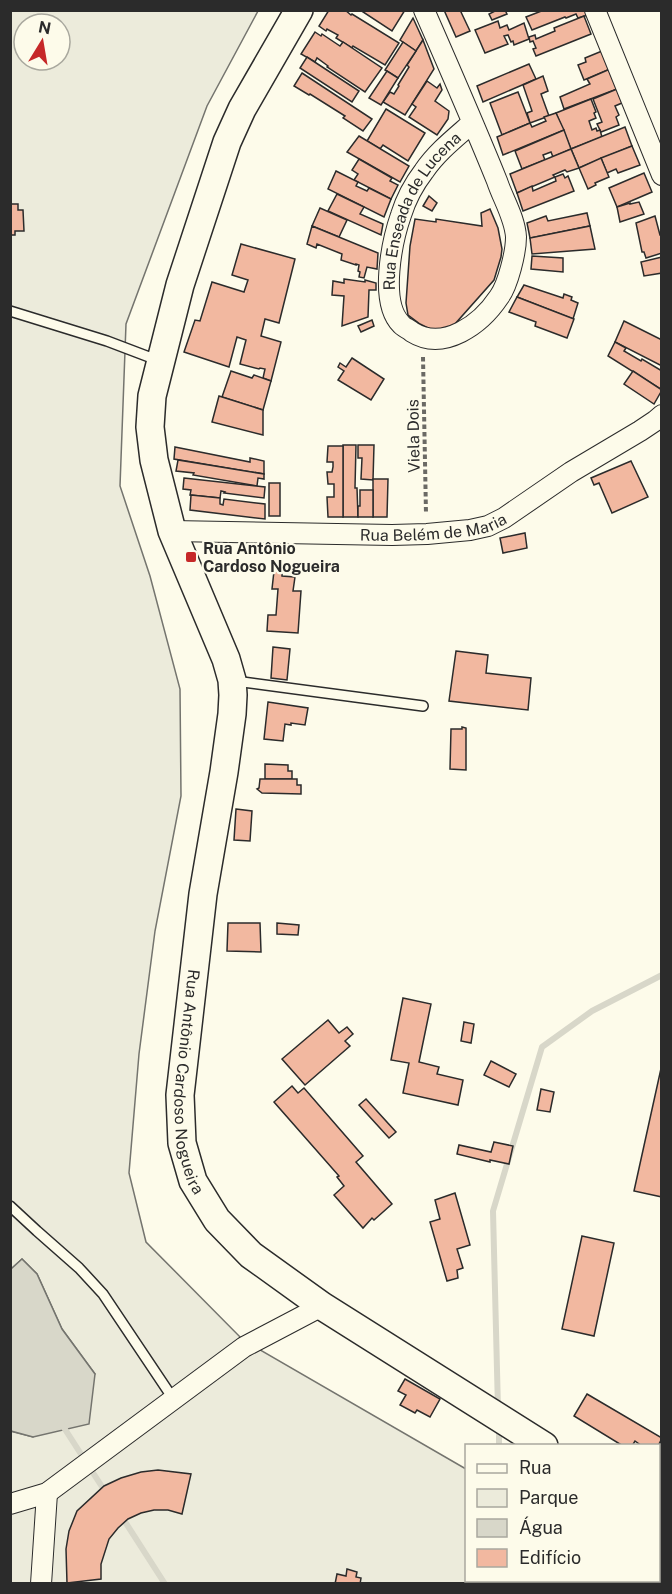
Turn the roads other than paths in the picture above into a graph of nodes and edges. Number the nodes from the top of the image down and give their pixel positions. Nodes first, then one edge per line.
1 (299, 10) edge
2 (424, 10) edge
3 (595, 10) edge
4 (472, 123) junction
5 (662, 175) edge
6 (10, 311) edge
7 (160, 361) junction
8 (662, 415) edge
9 (172, 531) junction
10 (232, 680) junction
11 (423, 706) dead end
12 (10, 1206) edge
13 (322, 1306) junction
14 (174, 1400) junction
15 (541, 1444) edge
16 (47, 1493) junction
17 (10, 1504) edge
18 (42, 1584) edge

1 - 7 main road, Rua Antônio Cardoso Nogueira
2 - 4 street, Rua Enseada de Lucena
3 - 5 street
4 - 4 street, Rua Enseada de Lucena
6 - 7 lane
7 - 9 main road, Rua Antônio Cardoso Nogueira
8 - 9 street, Rua Belém de Maria
9 - 10 main road, Rua Antônio Cardoso Nogueira
10 - 11 lane
10 - 13 main road, Rua Antônio Cardoso Nogueira
12 - 14 lane
13 - 14 street
13 - 15 main road, Rua Antônio Cardoso Nogueira
14 - 16 street
16 - 17 street
16 - 18 street

